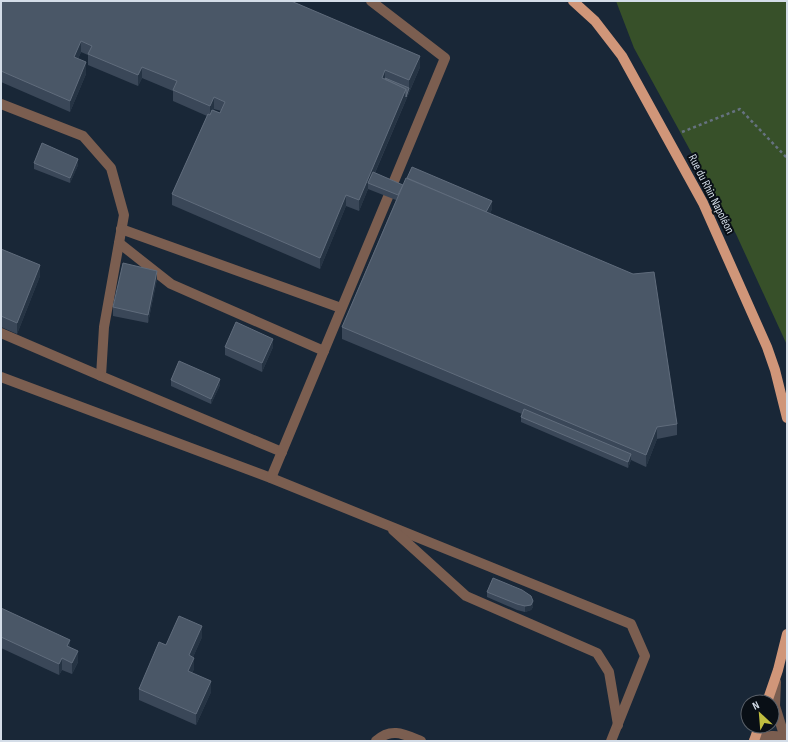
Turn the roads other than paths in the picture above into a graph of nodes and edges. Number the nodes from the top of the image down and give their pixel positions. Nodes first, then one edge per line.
1 (371, 1) edge
2 (573, 1) edge
3 (1, 104) edge
4 (392, 186) edge
5 (388, 197) edge
6 (121, 229) junction
7 (119, 244) junction
8 (341, 308) junction
9 (1, 333) edge
10 (324, 351) junction
11 (101, 376) junction
12 (1, 377) edge
13 (787, 418) edge
14 (282, 452) junction
15 (271, 478) junction
16 (387, 525) junction
17 (787, 634) edge
18 (778, 670) junction
19 (770, 694) edge
20 (618, 725) junction
21 (786, 740) edge
22 (376, 741) edge
23 (421, 741) edge
24 (611, 741) edge
25 (754, 741) edge

1 - 4 street
2 - 13 main road, Rue du Rhin Napoléon
3 - 6 street
5 - 8 street
6 - 7 street
6 - 8 street
7 - 10 street
7 - 11 street
8 - 10 street
9 - 11 street
10 - 14 street
11 - 14 street
12 - 15 street
14 - 15 street
15 - 16 street
16 - 20 street
16 - 20 street
17 - 18 main road
18 - 19 main road
18 - 21 street
20 - 24 street
21 - 25 street
22 - 23 street

